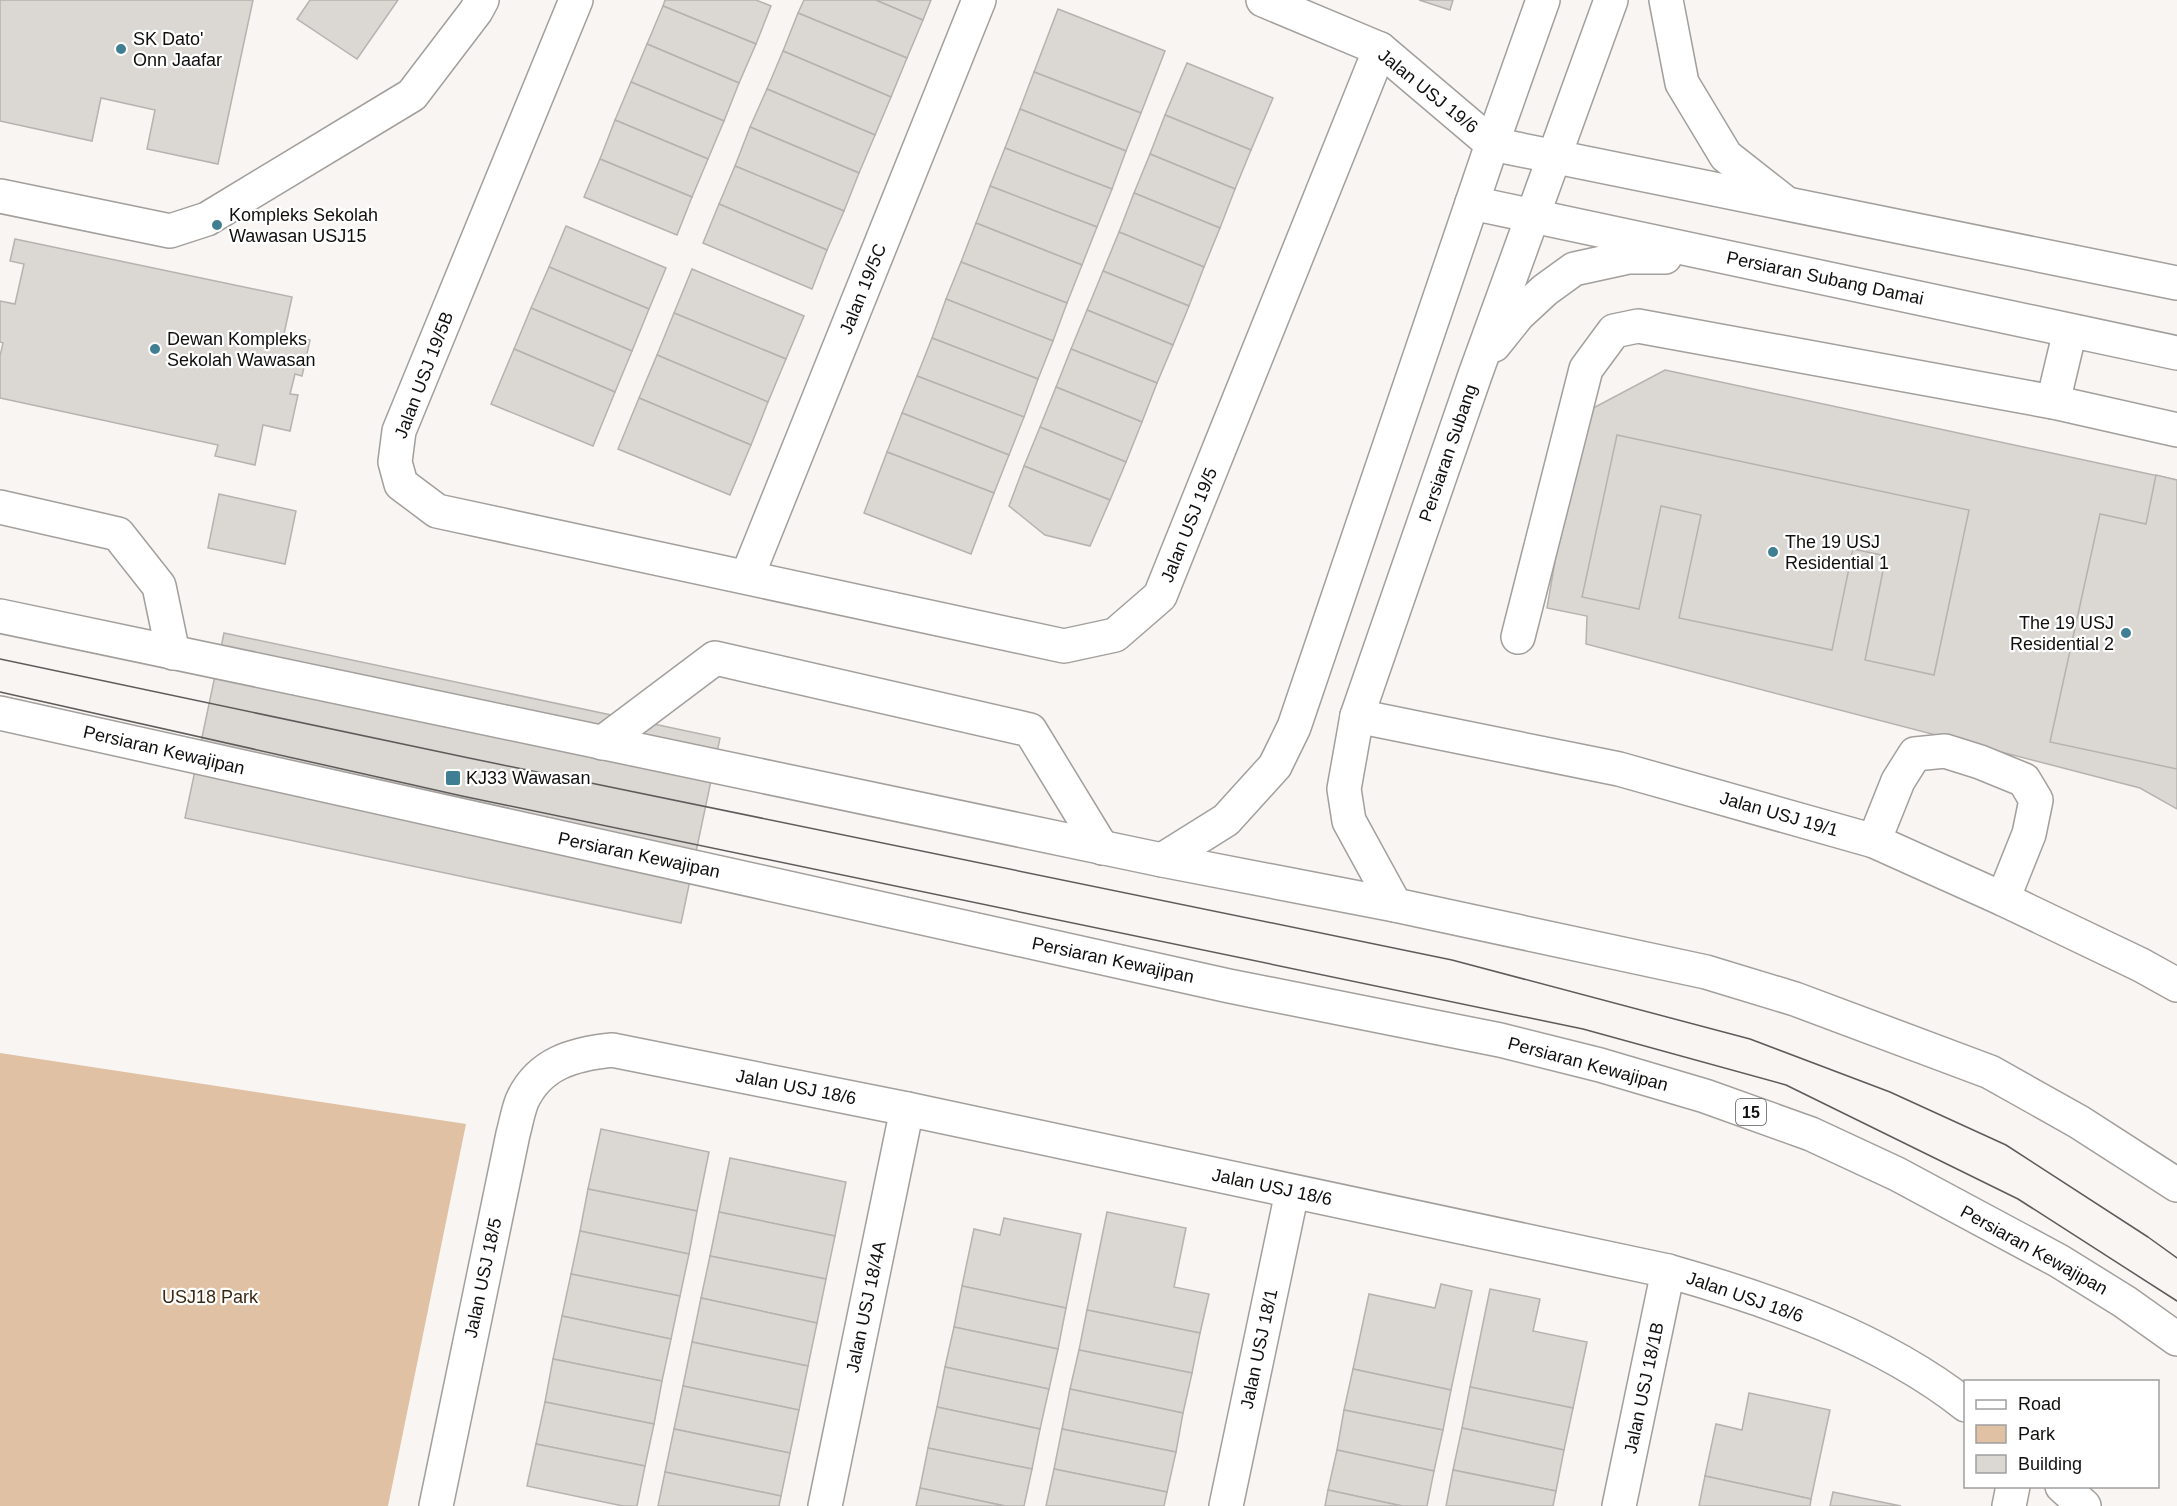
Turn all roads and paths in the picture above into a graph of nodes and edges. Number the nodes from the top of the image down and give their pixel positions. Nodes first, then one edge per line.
1 (482, 0) edge
2 (576, 0) edge
3 (979, 0) edge
4 (1263, 0) edge
5 (1543, 0) edge
6 (1611, 0) edge
7 (1666, 0) edge
8 (1380, 49) junction
9 (1492, 144) junction
10 (1554, 156) junction
11 (0, 196) edge
12 (1472, 203) junction
13 (1787, 204) junction
14 (1532, 216) junction
15 (1724, 256) junction
16 (2177, 283) edge
17 (2070, 331) junction
18 (2177, 353) edge
19 (1475, 375) junction
20 (2053, 402) junction
21 (2177, 430) edge
22 (0, 507) edge
23 (747, 577) junction
24 (0, 616) edge
25 (1518, 637) dead end
26 (173, 653) junction
27 (0, 713) edge
28 (1357, 716) junction
29 (602, 743) junction
30 (1874, 842) junction
31 (1102, 848) junction
32 (1162, 860) junction
33 (2003, 899) junction
34 (1395, 905) junction
35 (2177, 985) edge
36 (555, 1064) joint
37 (907, 1109) junction
38 (2177, 1185) edge
39 (1292, 1192) junction
40 (1668, 1271) junction
41 (2177, 1339) edge
42 (1964, 1404) edge
43 (2013, 1488) edge
44 (2064, 1488) edge
45 (436, 1506) edge
46 (825, 1506) edge
47 (1226, 1506) edge
48 (1619, 1506) edge
49 (2009, 1506) edge
50 (2084, 1506) edge

1 - 11 street
2 - 23 street, Jalan USJ 19/5B
3 - 23 street, Jalan 19/5C
4 - 8 street, Jalan USJ 19/6
5 - 9 street
6 - 10 street, Persiaran Subang
7 - 13 street
8 - 9 street, Jalan USJ 19/6
8 - 23 street, Jalan USJ 19/5
9 - 10 street
9 - 12 street
10 - 13 street
10 - 14 street, Persiaran Subang
12 - 14 street, Persiaran Subang Damai
12 - 32 street
13 - 16 street
14 - 15 street, Persiaran Subang Damai
14 - 19 street, Persiaran Subang
15 - 17 street, Persiaran Subang Damai
15 - 19 street
17 - 18 street, Persiaran Subang Damai
17 - 20 street
19 - 28 street, Persiaran Subang
20 - 21 street
20 - 25 street
22 - 26 street
24 - 26 street
26 - 29 street
27 - 41 street, Persiaran Kewajipan / 15
28 - 30 street, Jalan USJ 19/1
28 - 34 street, Persiaran Subang
29 - 31 street
29 - 31 street
30 - 33 street, Jalan USJ 19/1
30 - 33 street
31 - 32 street
32 - 34 street
33 - 35 street, Jalan USJ 19/1
34 - 38 street
36 - 37 street, Jalan USJ 18/6
36 - 45 street, Jalan USJ 18/5
37 - 39 street, Jalan USJ 18/6
37 - 46 street, Jalan USJ 18/4A
39 - 40 street, Jalan USJ 18/6
39 - 47 street, Jalan USJ 18/1
40 - 42 street, Jalan USJ 18/6
40 - 48 street, Jalan USJ 18/1B
43 - 49 street
44 - 50 street

